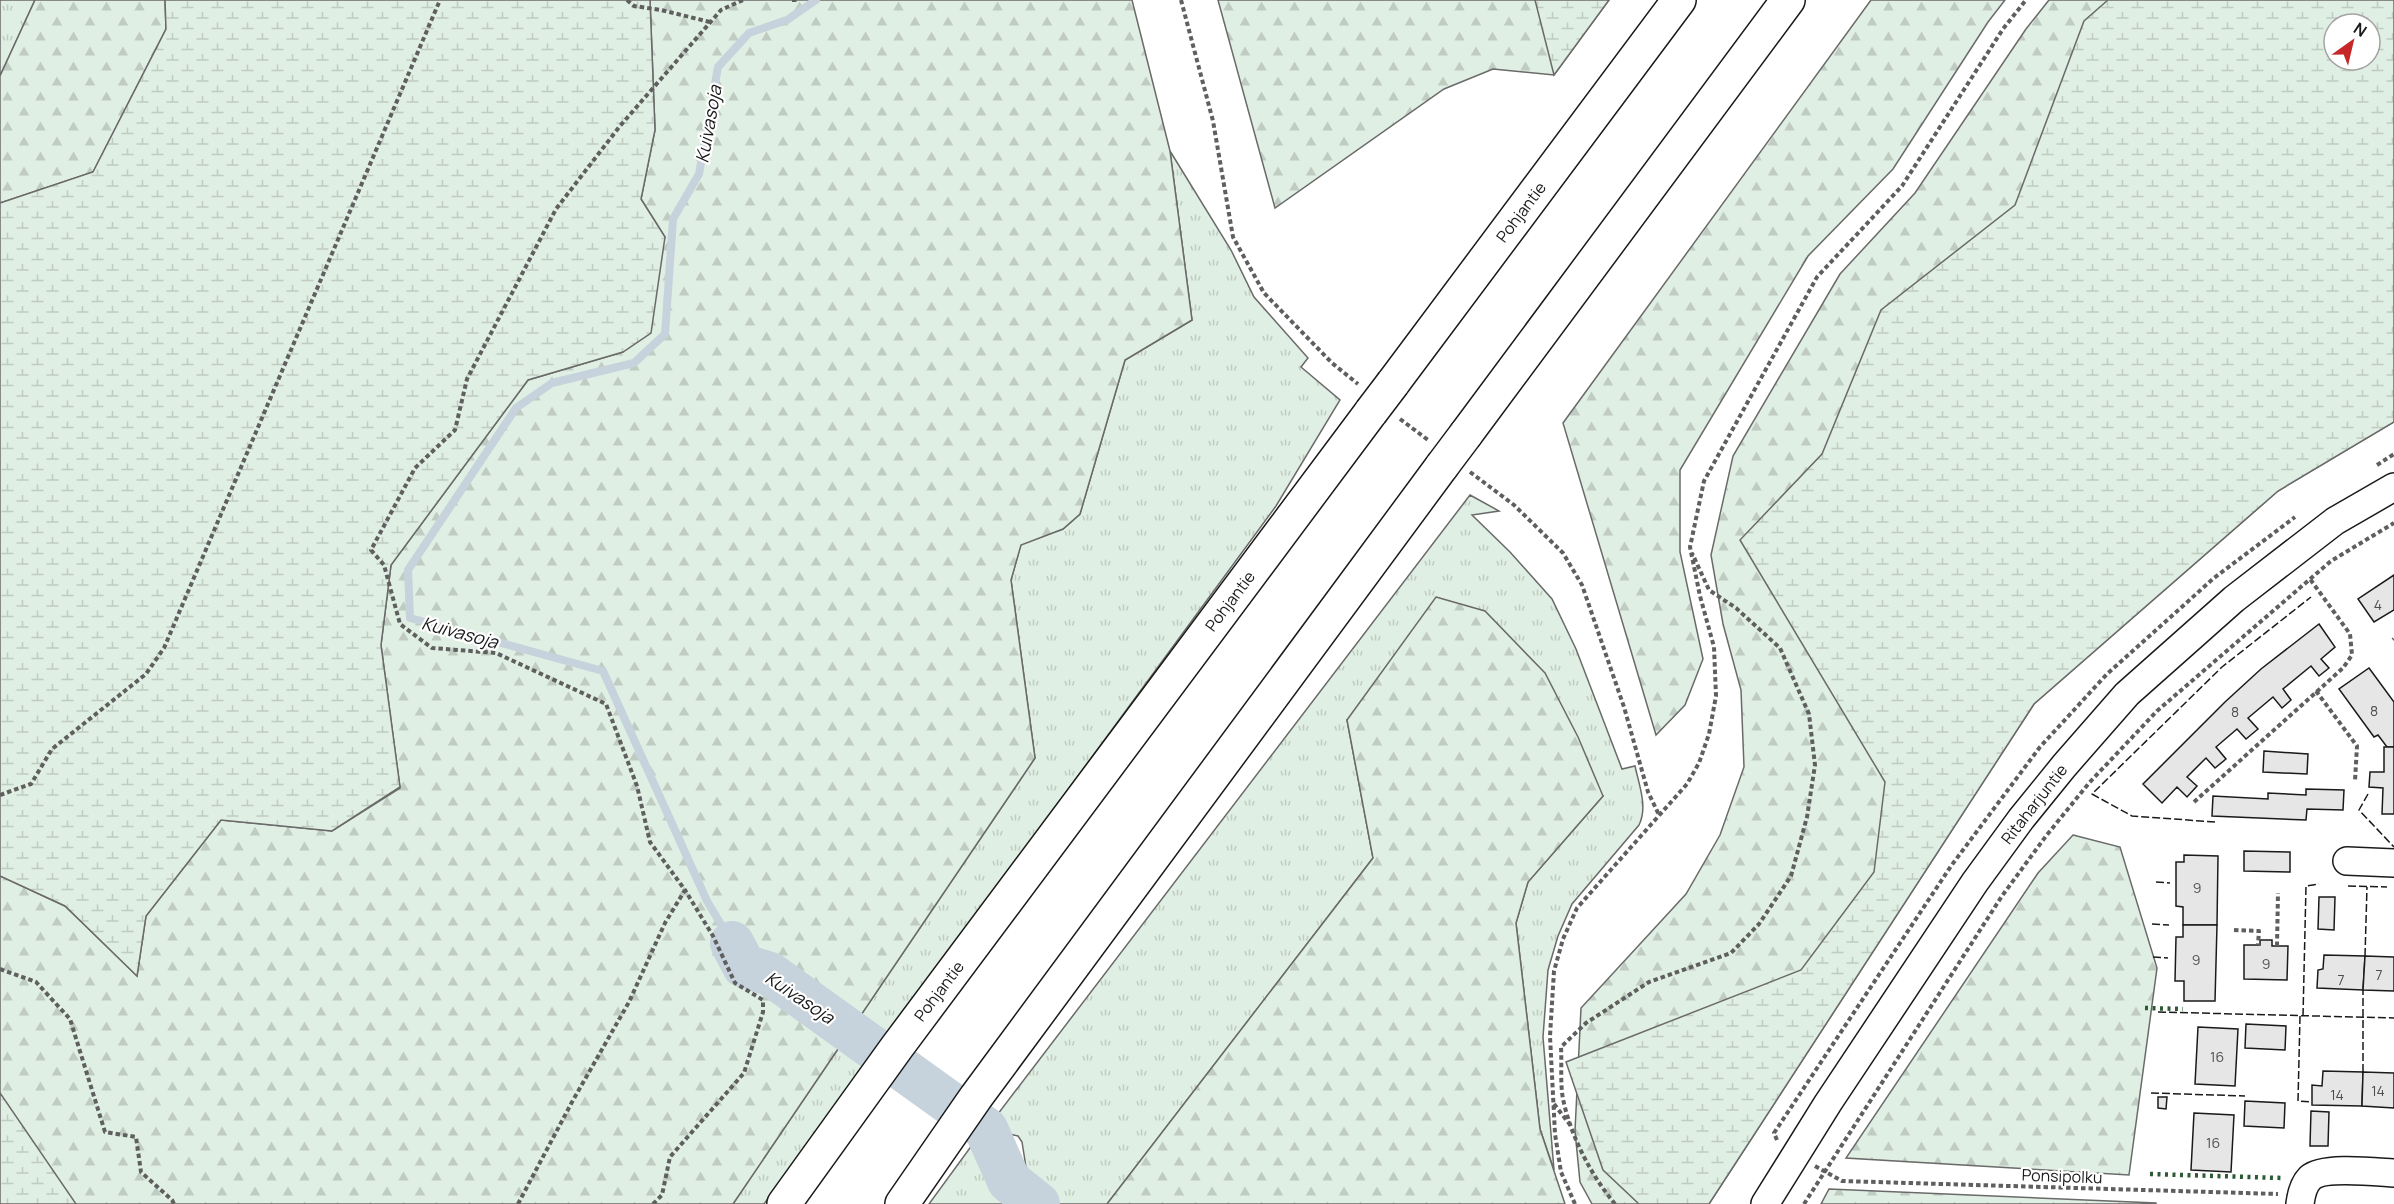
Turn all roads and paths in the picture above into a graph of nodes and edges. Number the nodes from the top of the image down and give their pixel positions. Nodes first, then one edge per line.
1 (440, 0) edge
2 (627, 0) edge
3 (743, 0) edge
4 (792, 0) edge
5 (797, 0) edge
6 (1181, 0) edge
7 (1679, 0) edge
8 (1788, 0) edge
9 (2026, 0) edge
10 (710, 22) junction
11 (1380, 399) junction
12 (1453, 454) junction
13 (2394, 487) edge
14 (2394, 523) edge
15 (1690, 547) junction
16 (2310, 579) junction
17 (2316, 691) junction
18 (2355, 781) dead end
19 (0, 795) edge
20 (2194, 802) dead end
21 (1659, 815) junction
22 (2347, 861) dead end
23 (2394, 863) edge
24 (685, 890) junction
25 (2278, 893) dead end
26 (2234, 930) dead end
27 (2258, 945) dead end
28 (2277, 946) dead end
29 (0, 969) edge
30 (1554, 1104) junction
31 (1573, 1130) junction
32 (1824, 1172) junction
33 (2394, 1173) edge
34 (2301, 1199) edge
35 (174, 1204) edge
36 (518, 1204) edge
37 (653, 1204) edge
38 (783, 1204) edge
39 (902, 1204) edge
40 (1575, 1204) edge
41 (1615, 1204) edge
42 (1765, 1204) edge
43 (1804, 1204) edge

1 - 19 path
2 - 10 path
3 - 10 path
4 - 5 path
6 - 11 path
7 - 11 highway, Pohjantie
8 - 12 highway
9 - 15 path
10 - 24 path
11 - 12 path
11 - 38 highway, Pohjantie
12 - 21 path
12 - 39 highway
13 - 42 street, Ritaharjuntie
14 - 16 path
15 - 21 path
15 - 31 path
16 - 17 path
16 - 32 path
17 - 18 path
17 - 20 path
21 - 30 path
22 - 23 street
24 - 36 path
24 - 37 path
25 - 28 path
26 - 27 path
29 - 35 path
30 - 31 path
30 - 40 path
31 - 41 path
32 - 34 path, Ponsipolku
32 - 43 path
33 - 34 street

